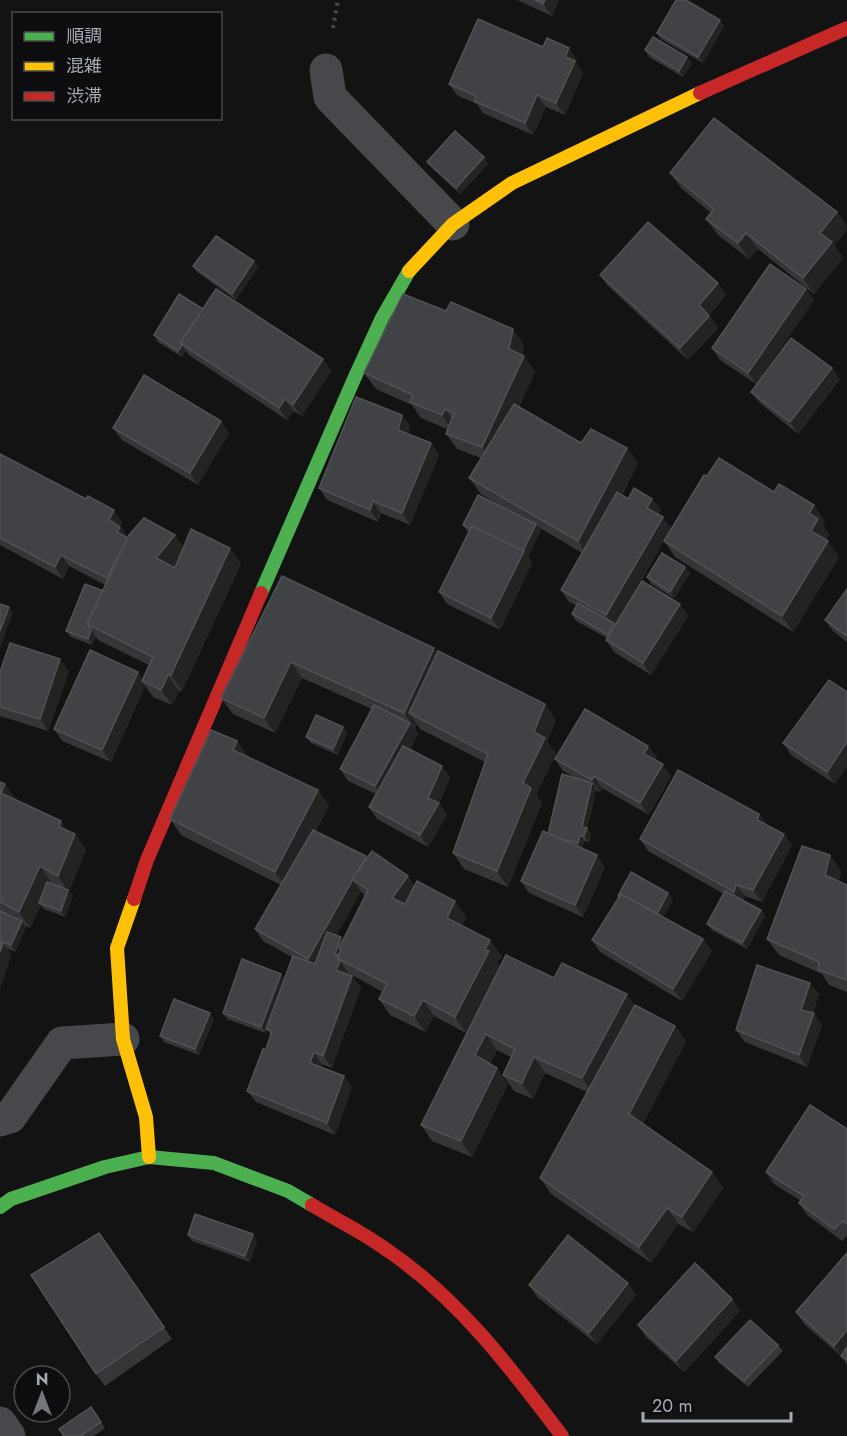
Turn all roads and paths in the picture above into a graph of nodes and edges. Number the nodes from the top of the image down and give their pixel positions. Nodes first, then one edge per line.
1 (847, 28) edge
2 (326, 70) dead end
3 (453, 224) junction
4 (123, 1039) junction
5 (0, 1120) edge
6 (149, 1157) junction
7 (0, 1208) edge
8 (0, 1423) edge
9 (9, 1436) edge
10 (562, 1436) edge

1 - 3 street
2 - 3 street
3 - 4 street
4 - 5 street
4 - 6 street
6 - 7 street
6 - 10 street
8 - 9 street

